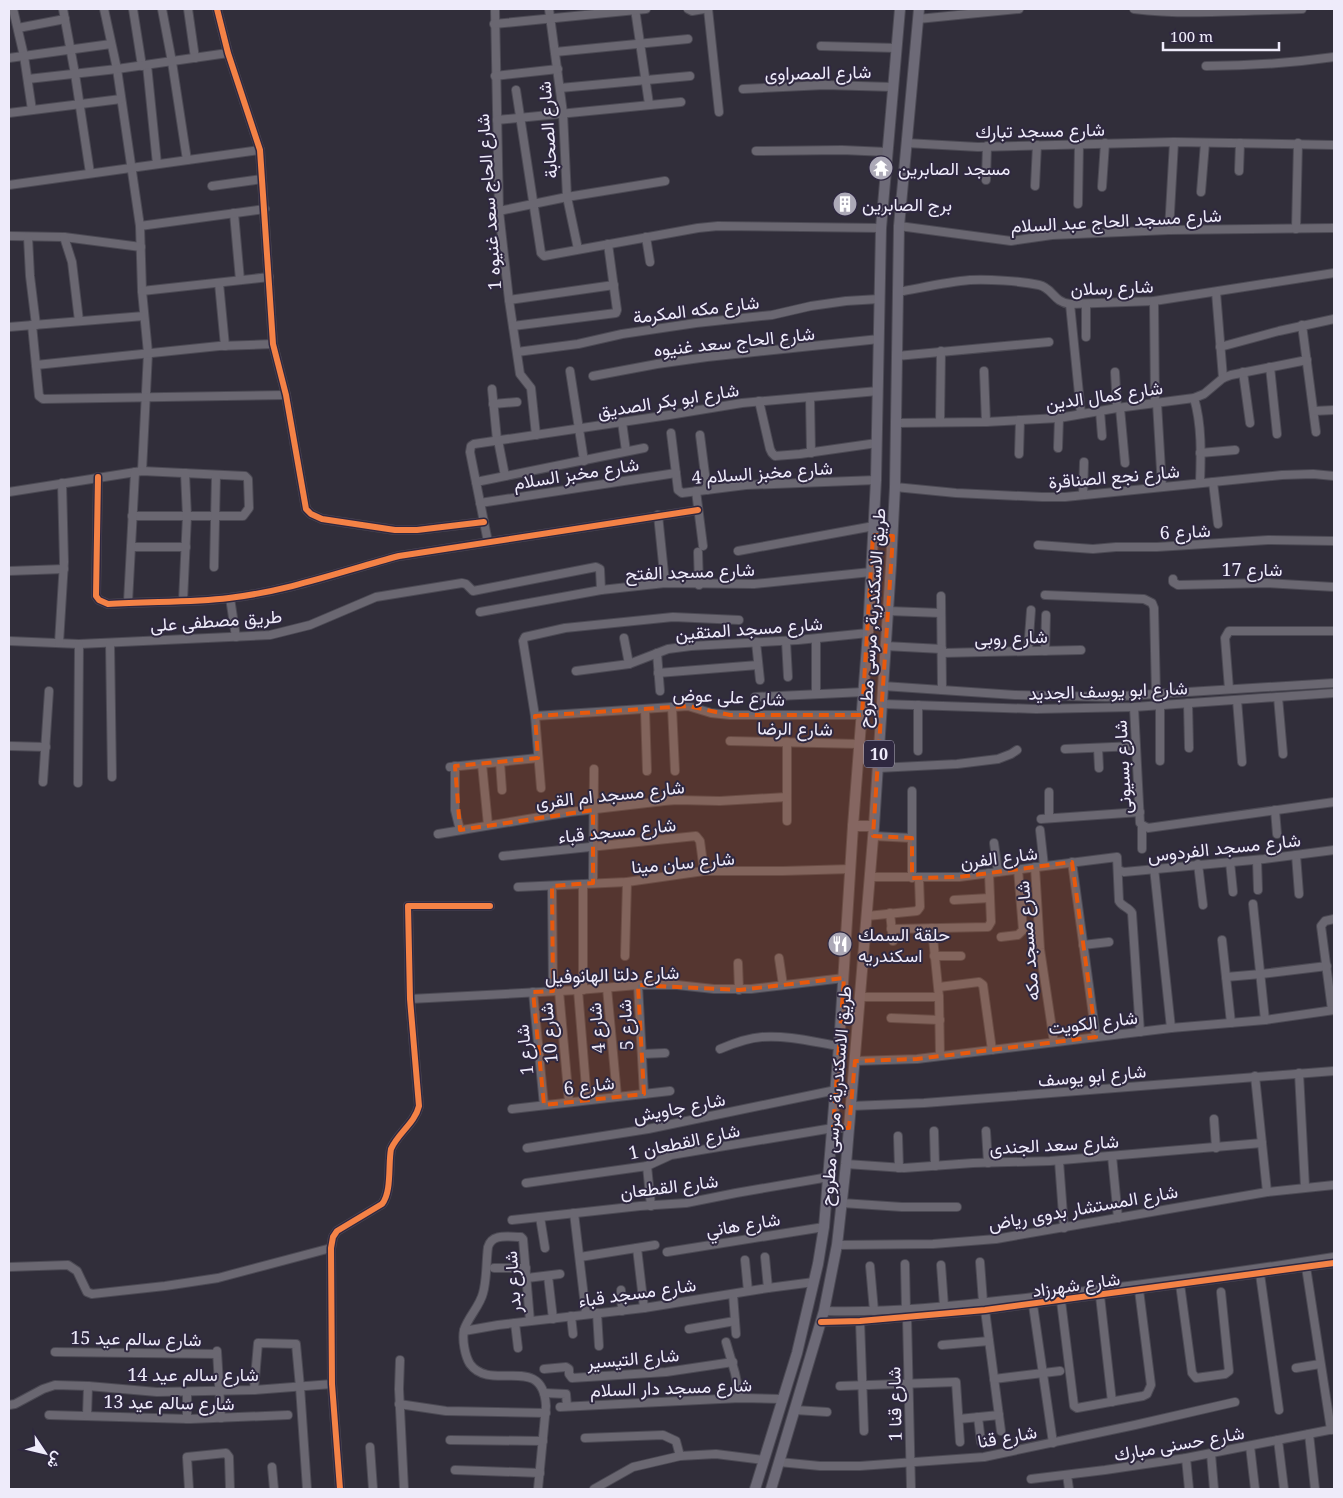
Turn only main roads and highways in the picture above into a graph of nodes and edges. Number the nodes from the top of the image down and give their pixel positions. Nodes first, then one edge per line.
1 (900, 9) edge
2 (919, 14) edge
3 (891, 110) junction
4 (910, 111) junction
5 (874, 531) junction
6 (893, 536) junction
7 (853, 826) junction
8 (874, 831) junction
9 (754, 1489) edge
10 (771, 1489) edge

1 - 3 main road, طريق الاسكندرية, مرسى مطروح / 10
2 - 4 main road, طريق الاسكندرية, مرسى مطروح / 10
3 - 4 main road
3 - 5 main road, طريق الاسكندرية, مرسى مطروح / 10
4 - 6 main road, طريق الاسكندرية, مرسى مطروح / 10
5 - 6 main road
5 - 7 main road, طريق الاسكندرية, مرسى مطروح / 10
6 - 8 main road, طريق الاسكندرية, مرسى مطروح / 10
7 - 8 main road
7 - 9 main road, طريق الاسكندرية, مرسى مطروح / 10
8 - 10 main road, طريق الاسكندرية, مرسى مطروح / 10

